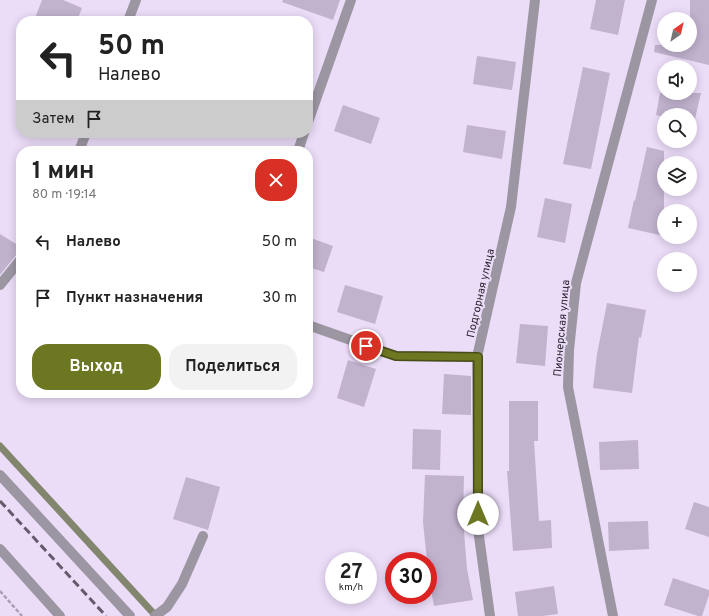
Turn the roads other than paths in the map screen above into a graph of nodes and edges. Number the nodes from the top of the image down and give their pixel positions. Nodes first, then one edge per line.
1 (136, 0) edge
2 (352, 0) edge
3 (535, 0) edge
4 (652, 0) edge
5 (130, 16) edge
6 (313, 108) edge
7 (16, 265) edge
8 (0, 285) edge
9 (313, 327) edge
10 (478, 357) junction
11 (0, 475) edge
12 (203, 536) dead end
13 (0, 549) edge
14 (60, 616) edge
15 (130, 616) edge
16 (155, 616) edge
17 (490, 616) edge
18 (613, 616) edge

1 - 5 street
2 - 6 street
3 - 10 street, Подгорная улица
4 - 18 street, Пионерская улица
7 - 8 street
9 - 10 street
10 - 17 street, Подгорная улица
11 - 15 street
12 - 16 street
13 - 14 street

